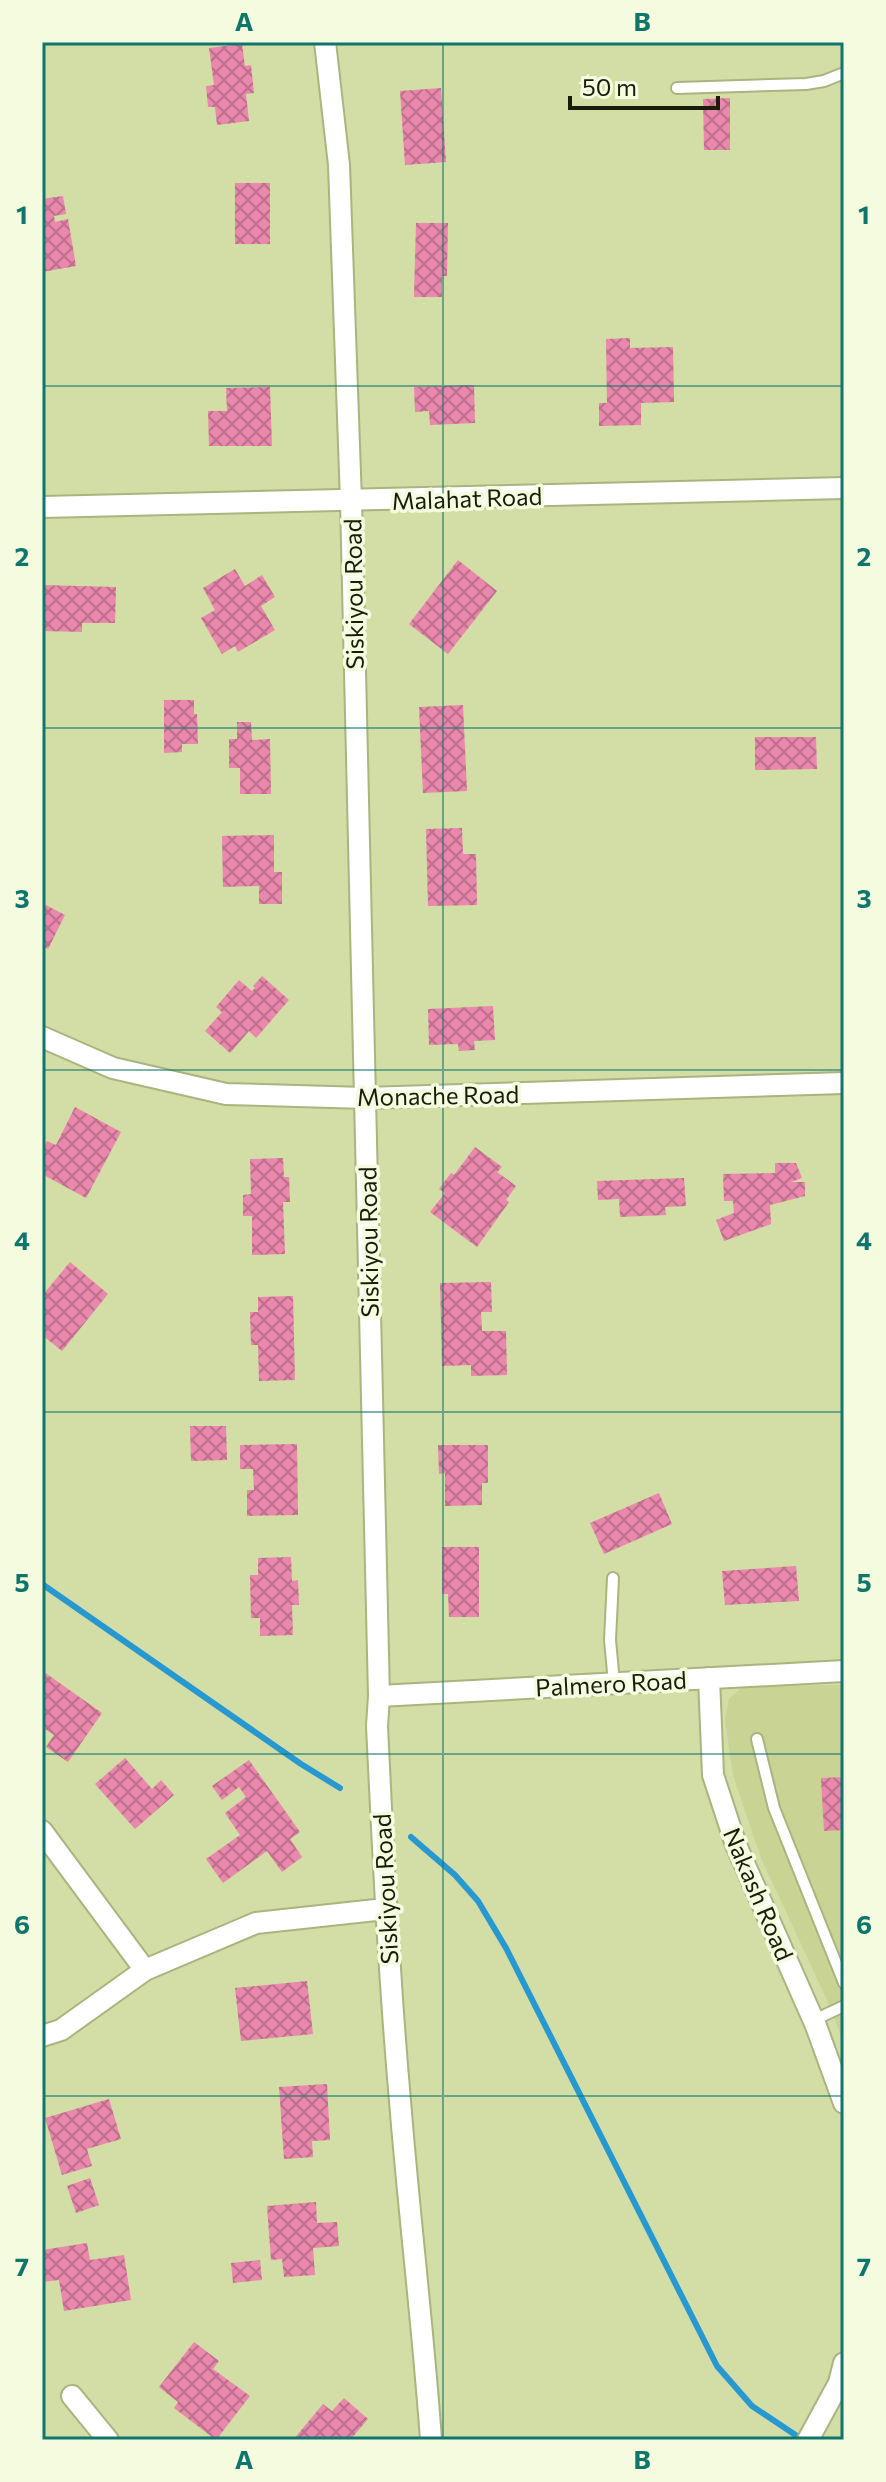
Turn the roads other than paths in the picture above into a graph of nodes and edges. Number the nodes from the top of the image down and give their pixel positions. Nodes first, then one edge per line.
1 (325, 42) edge
2 (844, 73) edge
3 (677, 88) dead end
4 (844, 488) edge
5 (351, 501) junction
6 (42, 507) edge
7 (42, 1037) edge
8 (844, 1083) edge
9 (365, 1098) junction
10 (613, 1578) dead end
11 (844, 1671) edge
12 (709, 1678) junction
13 (614, 1683) junction
14 (379, 1696) junction
15 (757, 1739) dead end
16 (42, 1831) edge
17 (385, 1909) junction
18 (145, 1970) junction
19 (844, 1983) edge
20 (844, 2006) edge
21 (814, 2020) junction
22 (42, 2036) edge
23 (844, 2103) edge
24 (844, 2363) edge
25 (72, 2396) dead end
26 (108, 2440) edge
27 (431, 2440) edge
28 (808, 2440) edge

1 - 5 street, Siskiyou Road
2 - 3 lane
4 - 5 street, Malahat Road
5 - 6 street, Malahat Road
5 - 9 street, Siskiyou Road
7 - 9 street, Monache Road
8 - 9 street, Monache Road
9 - 14 street, Siskiyou Road
10 - 13 lane
11 - 12 street, Palmero Road
12 - 13 street, Palmero Road
12 - 21 street, Nakash Road
13 - 14 street, Palmero Road
14 - 17 street, Siskiyou Road
15 - 19 lane
16 - 18 street
17 - 18 street
17 - 27 street, Siskiyou Road
18 - 22 street
20 - 21 lane
21 - 23 street, Nakash Road
24 - 28 street
25 - 26 street

